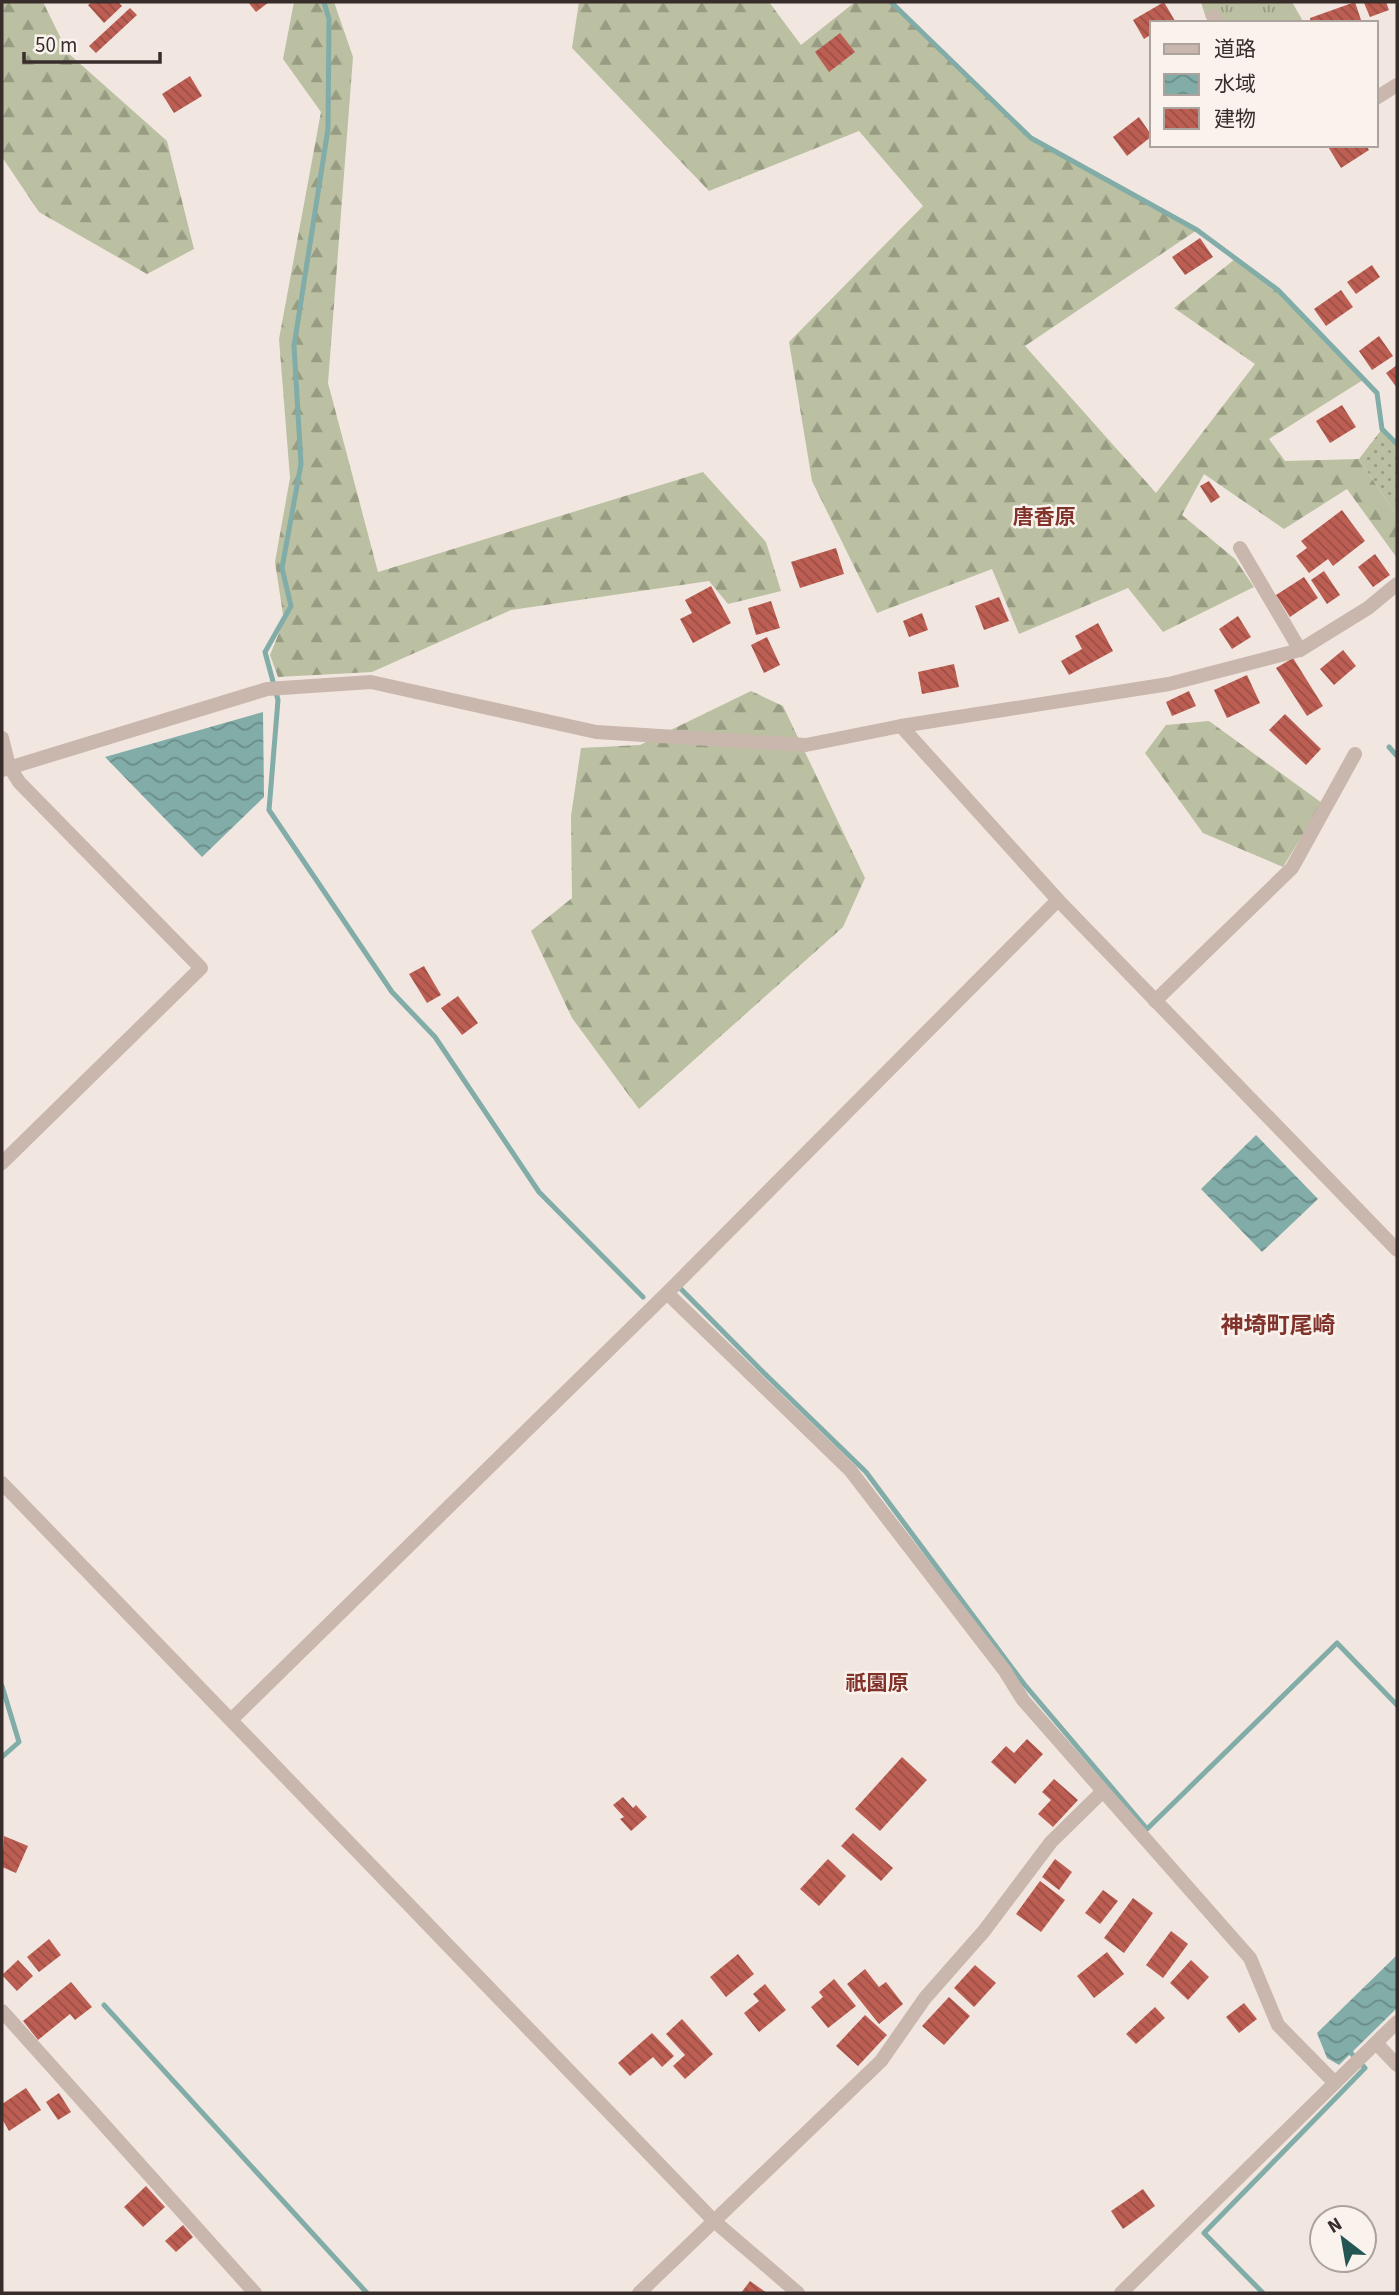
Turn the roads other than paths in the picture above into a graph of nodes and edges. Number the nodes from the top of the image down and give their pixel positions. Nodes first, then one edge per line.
1 (1397, 85) edge
2 (1378, 97) edge
3 (1240, 548) dead end
4 (1397, 584) edge
5 (1300, 650) junction
6 (901, 726) junction
7 (2, 738) edge
8 (1355, 754) dead end
9 (6, 768) edge
10 (1058, 900) junction
11 (1155, 1001) junction
12 (2, 1163) edge
13 (1397, 1250) edge
14 (667, 1293) junction
15 (2, 1483) edge
16 (232, 1719) junction
17 (1102, 1792) junction
18 (2, 2011) edge
19 (1397, 2022) edge
20 (1376, 2043) junction
21 (1397, 2065) edge
22 (1335, 2083) junction
23 (714, 2221) junction
24 (255, 2293) edge
25 (639, 2293) edge
26 (798, 2293) edge
27 (1121, 2293) edge

1 - 2 street
3 - 5 street
4 - 5 street
5 - 6 street
6 - 9 street
6 - 10 street
7 - 9 street
8 - 11 street
9 - 12 street
10 - 11 street
10 - 14 street
11 - 13 street
14 - 16 street
14 - 17 street
15 - 16 street
16 - 23 street
17 - 22 street
17 - 23 street
18 - 24 street
19 - 20 street
20 - 21 street
20 - 22 street
22 - 27 street
23 - 25 street
23 - 26 street

